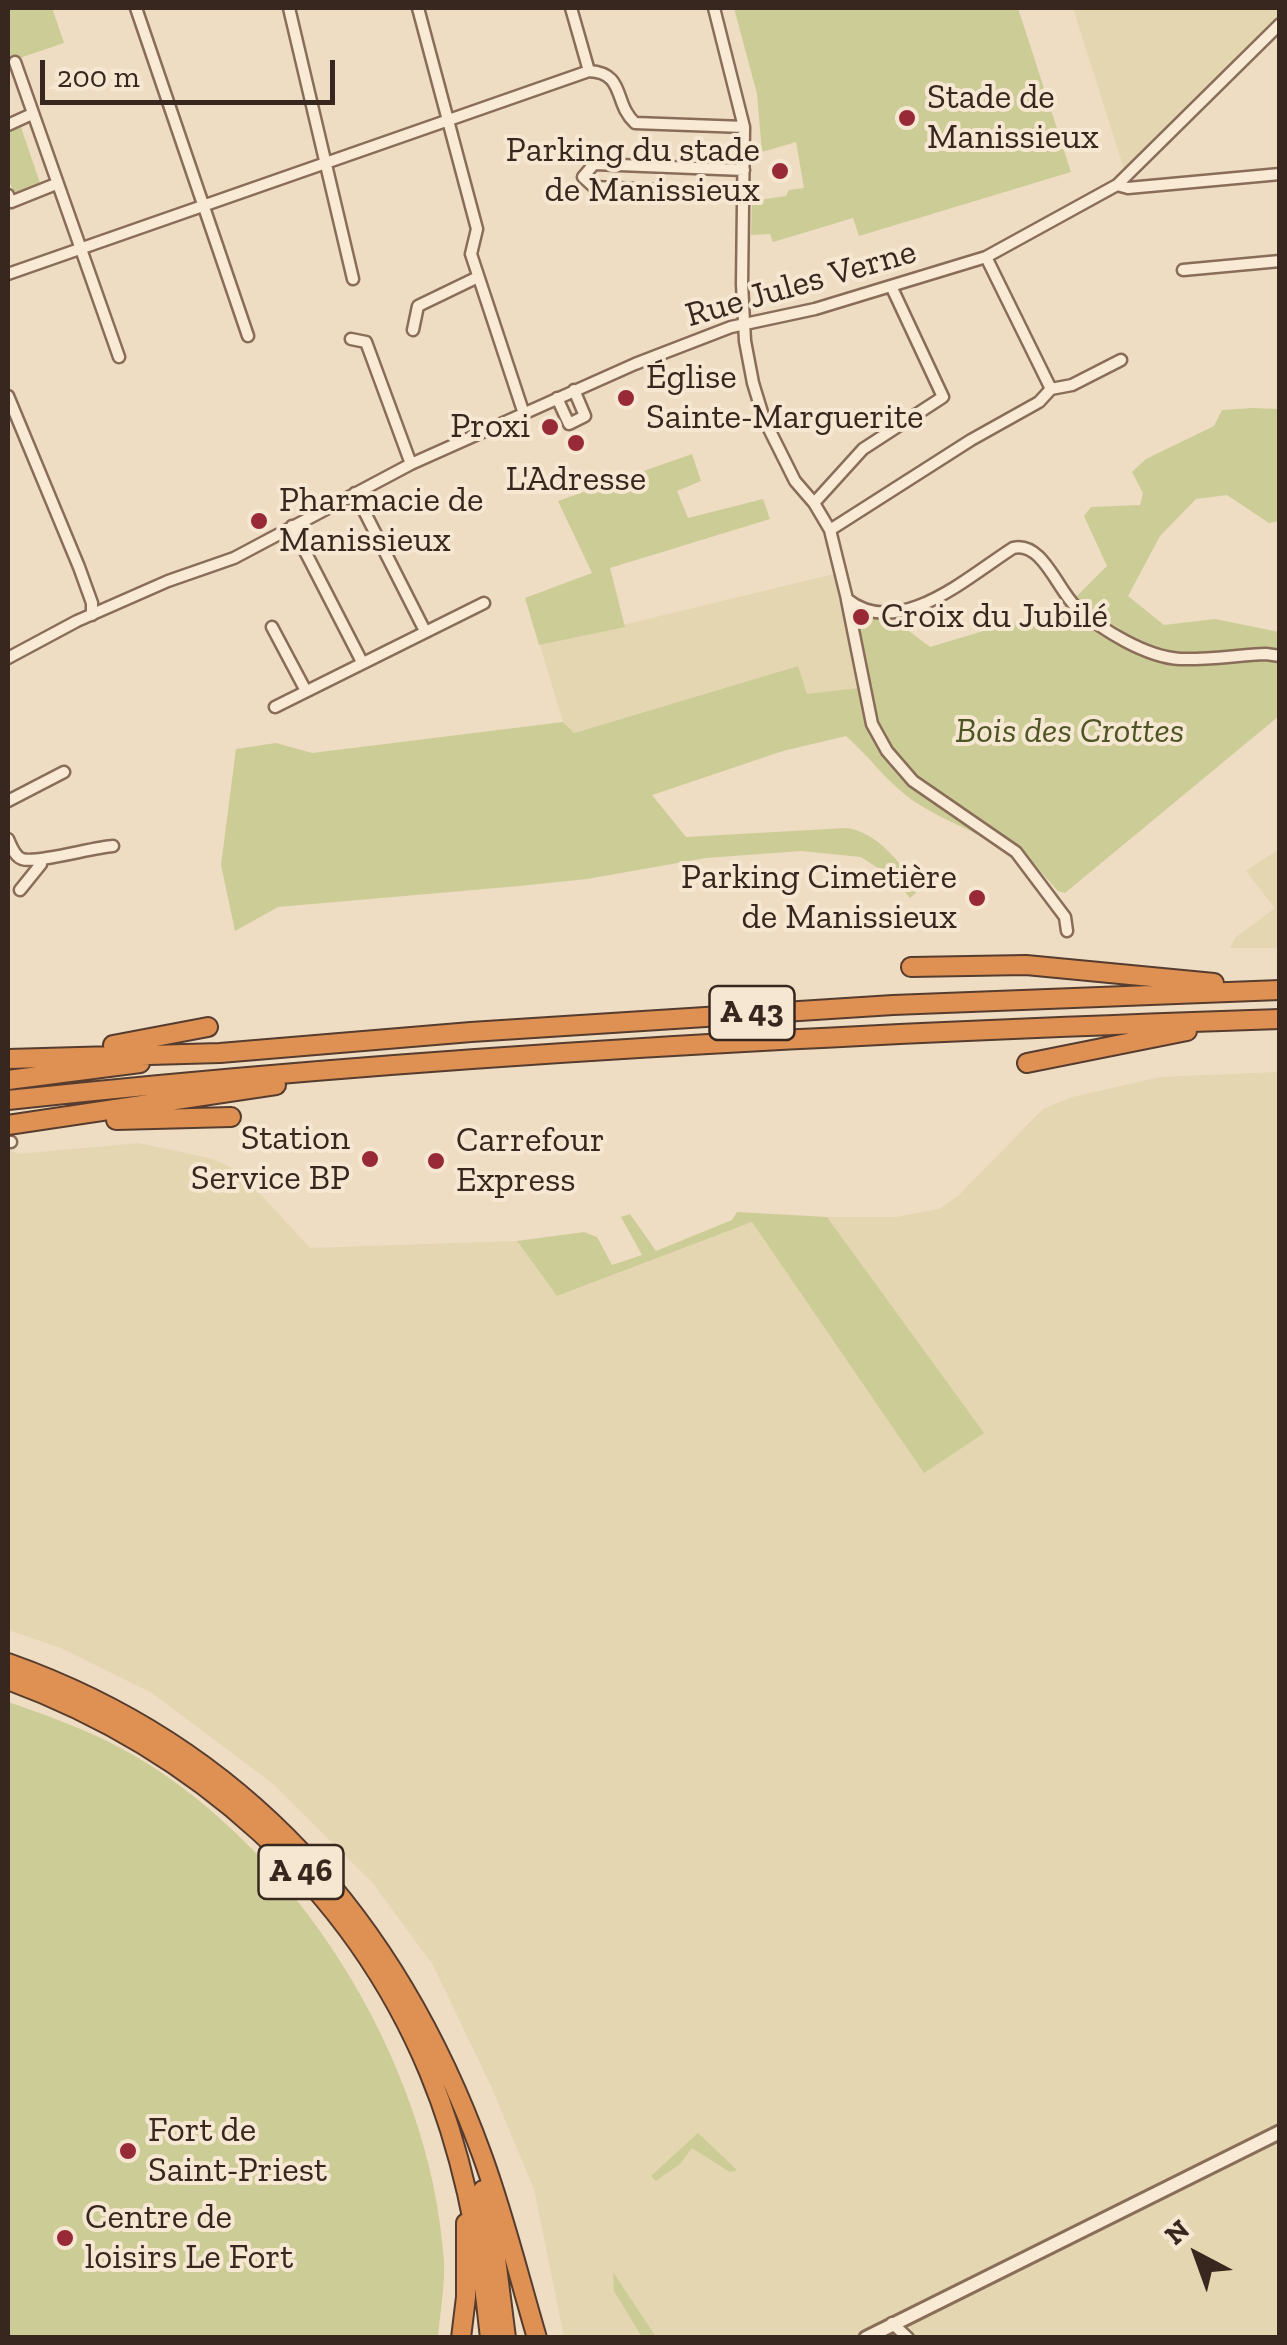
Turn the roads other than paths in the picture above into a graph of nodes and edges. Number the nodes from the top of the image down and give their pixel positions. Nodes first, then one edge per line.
1 (136, 8) edge
2 (289, 8) edge
3 (418, 8) edge
4 (571, 8) edge
5 (714, 8) edge
6 (1280, 24) edge
7 (15, 62) dead end
8 (589, 71) junction
9 (32, 114) junction
10 (448, 122) junction
11 (8, 125) edge
12 (744, 127) junction
13 (327, 164) junction
14 (744, 170) junction
15 (1280, 174) edge
16 (56, 184) junction
17 (1117, 185) junction
18 (8, 194) edge
19 (744, 194) junction
20 (206, 206) junction
21 (79, 249) junction
22 (986, 257) junction
23 (1280, 261) edge
24 (1183, 270) dead end
25 (8, 274) edge
26 (478, 277) junction
27 (353, 278) dead end
28 (892, 288) junction
29 (744, 324) junction
30 (413, 330) dead end
31 (248, 336) dead end
32 (350, 338) dead end
33 (119, 356) dead end
34 (1121, 360) dead end
35 (1051, 389) junction
36 (574, 390) junction
37 (8, 398) edge
38 (557, 398) junction
39 (523, 412) junction
40 (411, 464) junction
41 (355, 494) junction
42 (814, 502) junction
43 (292, 526) junction
44 (830, 530) junction
45 (847, 599) junction
46 (484, 603) dead end
47 (92, 615) junction
48 (272, 628) dead end
49 (425, 631) junction
50 (1280, 656) edge
51 (9, 659) edge
52 (362, 662) junction
53 (306, 691) junction
54 (275, 707) dead end
55 (64, 772) dead end
56 (8, 801) edge
57 (8, 839) edge
58 (113, 846) dead end
59 (41, 859) junction
60 (20, 890) dead end
61 (1067, 932) dead end
62 (910, 967) dead end
63 (1280, 990) edge
64 (1280, 1019) edge
65 (1242, 1020) junction
66 (208, 1027) dead end
67 (220, 1053) junction
68 (48, 1056) junction
69 (8, 1059) edge
70 (1027, 1063) dead end
71 (410, 1065) junction
72 (8, 1080) edge
73 (8, 1100) edge
74 (231, 1117) dead end
75 (12, 1133) edge
76 (8, 1663) edge
77 (8, 1680) edge
78 (436, 2050) junction
79 (1280, 2132) edge
80 (464, 2182) junction
81 (892, 2322) junction
82 (460, 2338) edge
83 (490, 2338) edge
84 (506, 2338) edge
85 (537, 2338) edge
86 (866, 2338) edge
87 (908, 2338) edge

1 - 20 street
2 - 13 street
3 - 10 street
4 - 8 street
5 - 12 street
6 - 17 street
7 - 9 street
8 - 10 street
8 - 12 street
9 - 11 street
9 - 16 street
10 - 13 street
10 - 26 street
12 - 14 street
13 - 20 street
13 - 27 street
14 - 19 street
14 - 19 street
15 - 17 street
16 - 18 street
16 - 21 street
17 - 22 street, Rue Jules Verne
19 - 29 street
20 - 21 street
20 - 31 street
21 - 25 street
21 - 33 street
22 - 28 street, Rue Jules Verne
22 - 35 street
23 - 24 street
26 - 30 street
26 - 39 street
28 - 29 street, Rue Jules Verne
28 - 42 street
29 - 36 street, Rue Jules Verne
29 - 42 street
32 - 40 street
34 - 35 street
35 - 44 street
36 - 38 street, Rue Jules Verne
36 - 38 street
37 - 47 street
38 - 39 street, Rue Jules Verne
39 - 40 street, Rue Jules Verne
40 - 41 street, Rue Jules Verne
41 - 43 street, Rue Jules Verne
41 - 49 street
42 - 44 street
43 - 47 street, Rue Jules Verne
43 - 52 street
44 - 45 street
45 - 50 street
45 - 61 street
46 - 49 street
47 - 51 street, Rue Jules Verne
48 - 53 street
49 - 52 street
52 - 53 street
53 - 54 street
55 - 56 street
57 - 59 street
58 - 59 street
59 - 60 street
62 - 63 highway
63 - 67 highway, A 43
64 - 65 highway, A 43
65 - 70 highway
65 - 71 highway, A 43
66 - 68 highway
67 - 68 highway
67 - 72 highway, A 43
68 - 69 highway
71 - 73 highway, A 43
71 - 75 highway
74 - 75 highway
76 - 78 highway, A 46
77 - 80 highway, A 46
78 - 84 highway, A 46
78 - 85 highway
79 - 81 street
80 - 82 highway
80 - 83 highway, A 46
81 - 86 street
81 - 87 street

